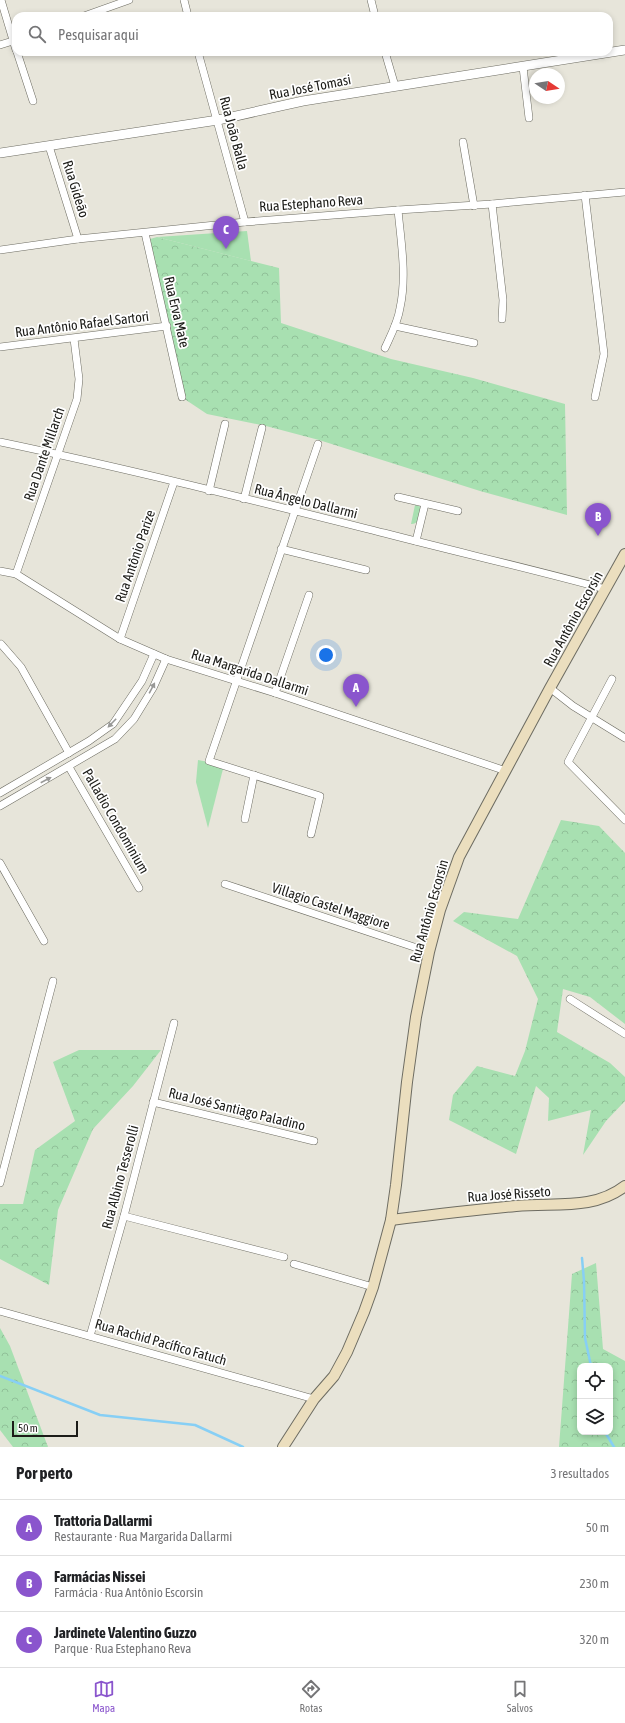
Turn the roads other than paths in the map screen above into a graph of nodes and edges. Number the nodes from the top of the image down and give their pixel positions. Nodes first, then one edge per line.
1 (1, 0) edge
2 (128, 0) edge
3 (184, 0) edge
4 (371, 0) edge
5 (95, 12) edge
6 (187, 12) edge
7 (375, 12) edge
8 (12, 35) edge
9 (12, 42) edge
10 (0, 45) edge
11 (625, 50) edge
12 (613, 52) edge
13 (18, 56) edge
14 (199, 56) edge
15 (387, 56) edge
16 (589, 56) edge
17 (523, 67) junction
18 (395, 86) junction
19 (33, 101) dead end
20 (529, 118) dead end
21 (218, 120) junction
22 (464, 142) dead end
23 (49, 146) junction
24 (0, 153) edge
25 (625, 192) edge
26 (586, 195) junction
27 (492, 204) junction
28 (474, 206) junction
29 (398, 210) junction
30 (245, 222) junction
31 (145, 233) junction
32 (78, 239) junction
33 (0, 250) edge
34 (502, 319) dead end
35 (167, 326) junction
36 (395, 326) junction
37 (74, 339) junction
38 (474, 343) dead end
39 (0, 347) edge
40 (385, 348) dead end
41 (182, 397) dead end
42 (595, 397) dead end
43 (225, 424) dead end
44 (262, 428) dead end
45 (0, 442) edge
46 (318, 444) dead end
47 (57, 454) junction
48 (174, 482) junction
49 (209, 491) junction
50 (398, 497) dead end
51 (244, 499) junction
52 (425, 504) junction
53 (294, 511) junction
54 (458, 511) dead end
55 (416, 541) junction
56 (281, 549) junction
57 (625, 554) edge
58 (366, 570) dead end
59 (0, 571) edge
60 (16, 574) junction
61 (605, 589) junction
62 (308, 595) dead end
63 (120, 639) junction
64 (0, 644) edge
65 (154, 654) junction
66 (166, 659) junction
67 (612, 679) dead end
68 (236, 681) junction
69 (550, 688) junction
70 (275, 693) junction
71 (132, 698) junction
72 (143, 705) junction
73 (591, 718) junction
74 (625, 738) edge
75 (69, 753) junction
76 (69, 767) junction
77 (506, 771) junction
78 (254, 774) junction
79 (20, 781) junction
80 (26, 790) junction
81 (0, 793) edge
82 (0, 806) edge
83 (245, 820) dead end
84 (625, 820) edge
85 (311, 834) dead end
86 (0, 863) edge
87 (225, 884) dead end
88 (139, 888) dead end
89 (44, 942) dead end
90 (429, 952) junction
91 (53, 981) dead end
92 (570, 999) dead end
93 (174, 1023) dead end
94 (625, 1034) edge
95 (154, 1102) junction
96 (314, 1141) dead end
97 (0, 1184) edge
98 (625, 1186) edge
99 (124, 1216) junction
100 (391, 1220) junction
101 (284, 1257) dead end
102 (294, 1264) dead end
103 (373, 1287) junction
104 (0, 1311) edge
105 (90, 1336) junction
106 (314, 1399) junction
107 (283, 1447) edge

1 - 8 street
2 - 5 street
3 - 6 street
4 - 7 street
9 - 10 street
11 - 12 street, Rua José Tomasi
13 - 19 street
14 - 21 street, Rua João Balla
15 - 18 street
16 - 17 street, Rua José Tomasi
17 - 18 street, Rua José Tomasi
17 - 20 street
18 - 21 street, Rua José Tomasi
21 - 23 street, Rua José Tomasi
21 - 30 street, Rua João Balla
22 - 28 street
23 - 24 street, Rua José Tomasi
23 - 32 street, Rua Gideão
25 - 26 street, Rua Estephano Reva
26 - 27 street, Rua Estephano Reva
26 - 42 street
27 - 28 street, Rua Estephano Reva
27 - 34 street
28 - 29 street, Rua Estephano Reva
29 - 30 street, Rua Estephano Reva
29 - 36 street
30 - 31 street, Rua Estephano Reva
31 - 32 street, Rua Estephano Reva
31 - 35 street, Rua Erva Mate
32 - 33 street, Rua Estephano Reva
35 - 37 street, Rua Antônio Rafael Sartori
35 - 41 street, Rua Erva Mate
36 - 38 street
36 - 40 street
37 - 39 street, Rua Antônio Rafael Sartori
37 - 47 street, Rua Dante Millarch
43 - 49 street
44 - 51 street
45 - 47 street, Rua Ângelo Dallarmi
46 - 53 street
47 - 48 street, Rua Ângelo Dallarmi
47 - 60 street, Rua Dante Millarch
48 - 49 street, Rua Ângelo Dallarmi
48 - 63 street, Rua Antônio Parize
49 - 51 street, Rua Ângelo Dallarmi
50 - 52 street
51 - 53 street, Rua Ângelo Dallarmi
52 - 54 street
52 - 55 street
53 - 55 street, Rua Ângelo Dallarmi
53 - 56 street
55 - 61 street, Rua Ângelo Dallarmi
56 - 58 street
56 - 68 street
57 - 61 main road, Rua Antônio Escorsin
59 - 60 street, Rua Margarida Dallarmi
60 - 63 street, Rua Margarida Dallarmi
61 - 69 main road, Rua Antônio Escorsin
62 - 70 street
63 - 65 street, Rua Margarida Dallarmi
64 - 75 street
65 - 66 street, Rua Margarida Dallarmi
65 - 71 street
66 - 68 street, Rua Margarida Dallarmi
72 -> 66 street, Palladio Condominium
67 - 73 street
68 - 70 street, Rua Margarida Dallarmi
68 - 78 street
69 - 73 street
69 - 77 main road, Rua Antônio Escorsin
70 - 77 street, Rua Margarida Dallarmi
71 - 72 street
71 -> 75 street
72 - 76 street, Palladio Condominium
73 - 74 street
73 - 84 street
75 - 79 street
80 -> 76 street, Palladio Condominium
76 - 88 street, Palladio Condominium
77 - 90 main road, Rua Antônio Escorsin
78 - 83 street
78 - 85 street
79 - 80 street
79 - 81 street
80 - 82 street, Palladio Condominium
86 - 89 street
87 - 90 street, Villagio Castel Maggiore
90 - 100 main road, Rua Antônio Escorsin
91 - 97 street
92 - 94 street
93 - 95 street, Rua Albino Tesserolli
95 - 96 street, Rua José Santiago Paladino
95 - 99 street, Rua Albino Tesserolli
98 - 100 main road, Rua José Risseto
99 - 101 street
99 - 105 street, Rua Albino Tesserolli
100 - 103 main road, Rua Antônio Escorsin
102 - 103 street
103 - 106 main road, Rua Antônio Escorsin
104 - 105 street, Rua Rachid Pacífico Fatuch
105 - 106 street, Rua Rachid Pacífico Fatuch
106 - 107 main road, Rua Antônio Escorsin

